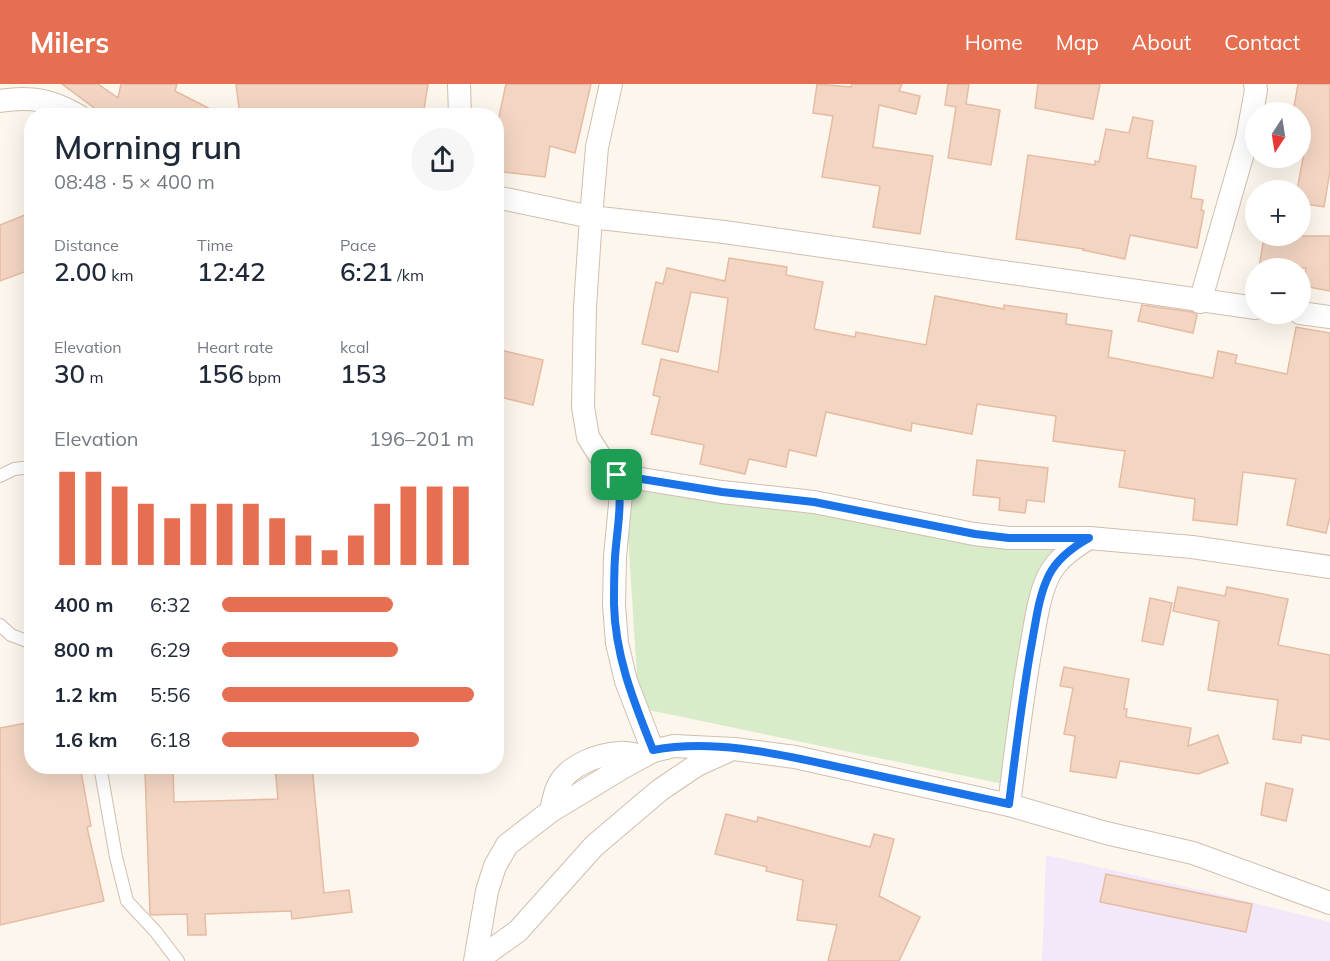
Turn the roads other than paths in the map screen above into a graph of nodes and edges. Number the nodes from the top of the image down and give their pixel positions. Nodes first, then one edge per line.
1 (459, 84) edge
2 (611, 84) edge
3 (1255, 84) edge
4 (0, 101) edge
5 (65, 108) edge
6 (460, 108) edge
7 (504, 199) edge
8 (591, 217) junction
9 (1200, 302) junction
10 (1245, 307) edge
11 (1311, 315) edge
12 (1330, 317) edge
13 (24, 468) edge
14 (617, 475) junction
15 (0, 476) edge
16 (1089, 538) junction
17 (1330, 567) edge
18 (0, 626) edge
19 (24, 640) edge
20 (734, 748) junction
21 (648, 753) junction
22 (101, 774) edge
23 (1009, 804) junction
24 (1330, 903) edge
25 (178, 961) edge
26 (475, 961) edge

1 - 6 street
2 - 8 street
3 - 9 street
4 - 5 street
7 - 8 street
8 - 9 street
8 - 14 street
9 - 10 street
11 - 12 street
13 - 15 lane
14 - 16 street
14 - 21 street
16 - 17 street
16 - 23 street
18 - 19 lane
20 - 21 street
20 - 23 street
20 - 26 street
21 - 26 street
22 - 25 lane
23 - 24 street

